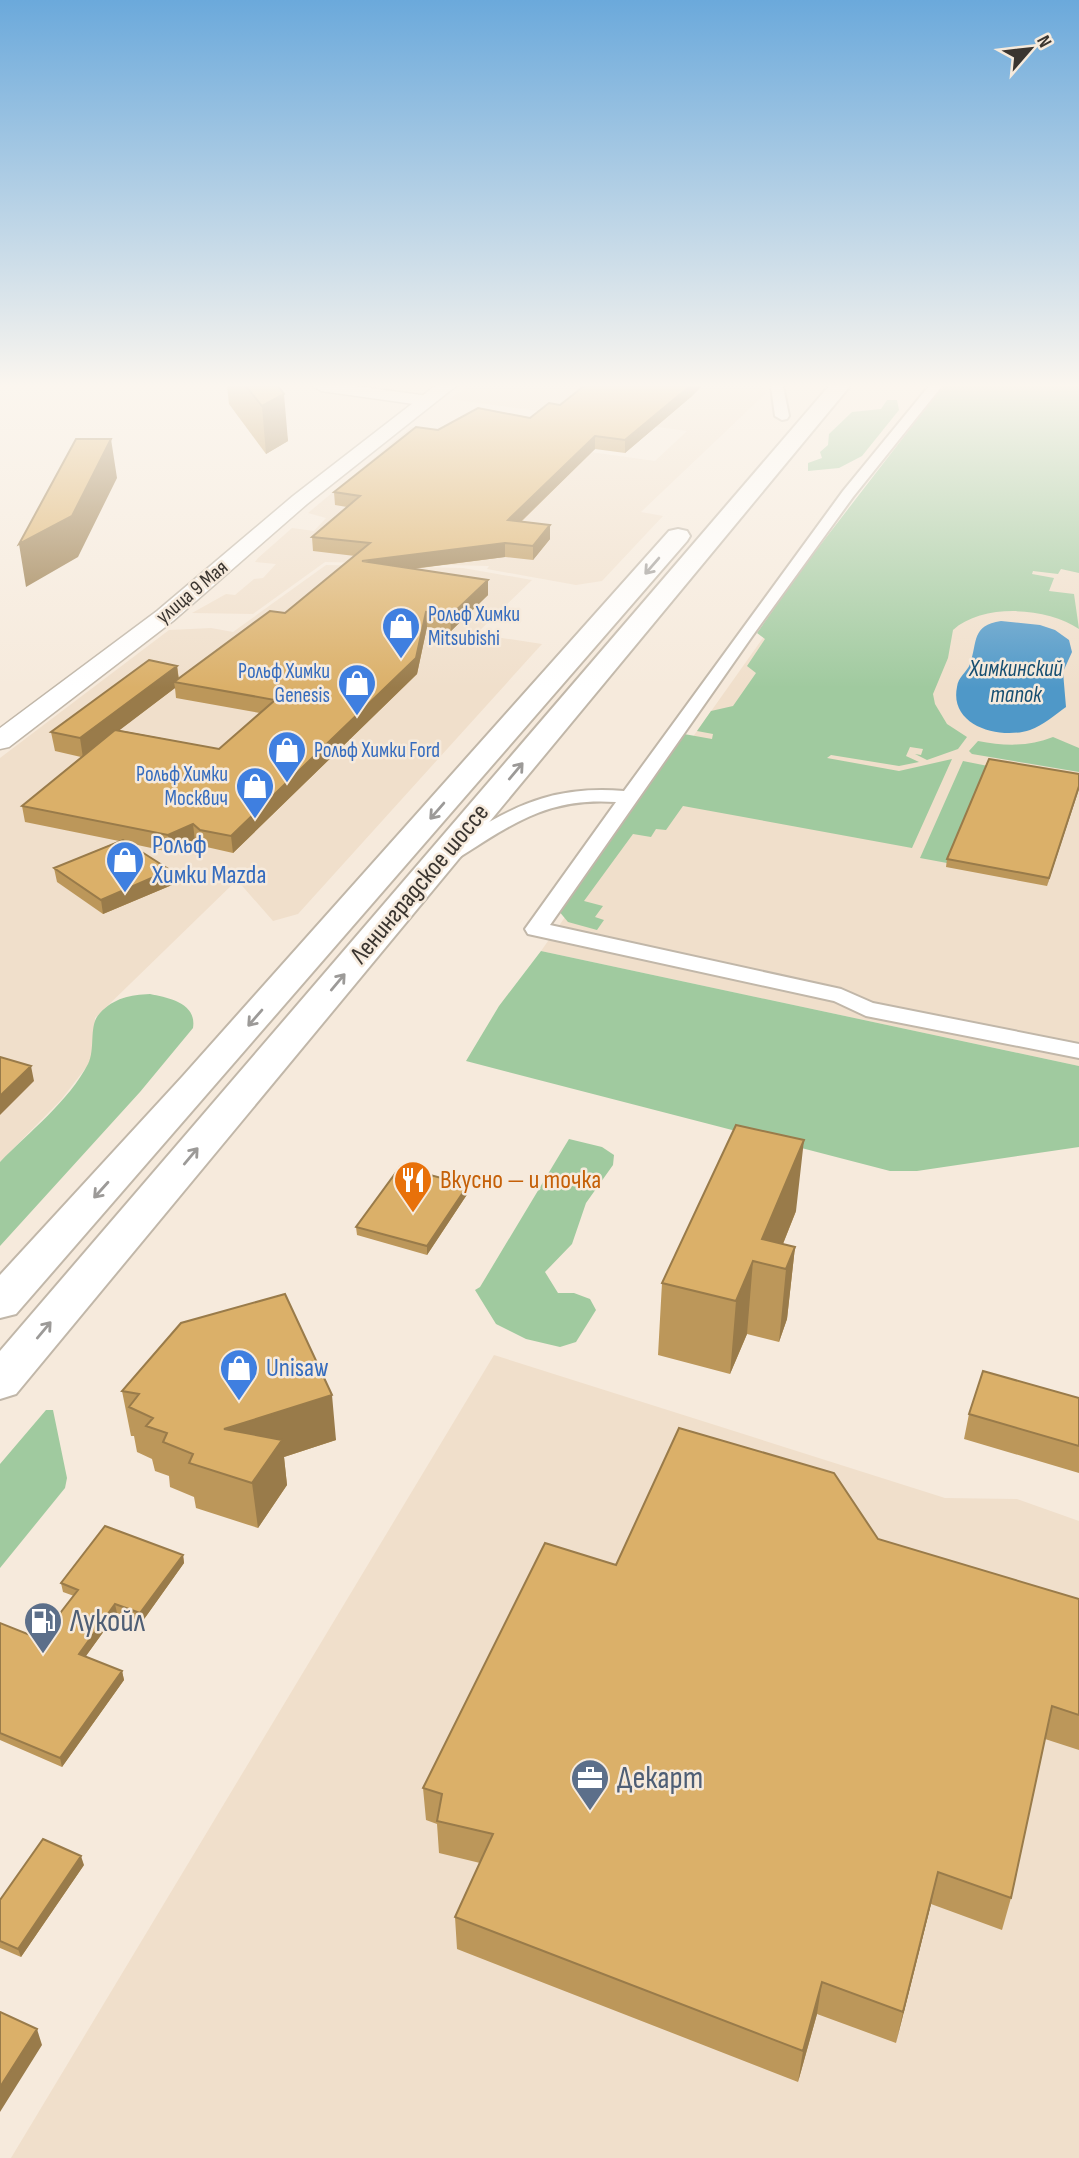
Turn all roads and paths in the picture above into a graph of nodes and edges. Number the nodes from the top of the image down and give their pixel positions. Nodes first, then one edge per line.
1 (302, 487) edge
2 (315, 487) edge
3 (707, 487) edge
4 (755, 487) edge
5 (854, 487) edge
6 (0, 723) edge
7 (0, 741) edge
8 (631, 797) junction
9 (441, 860) junction
10 (1079, 1051) edge
11 (0, 1303) edge
12 (0, 1382) edge

1 - 6 main road, улица 9 Мая
2 - 7 main road, улица 9 Мая
3 -> 11 highway, Ленинградское шоссе
9 -> 4 highway, Ленинградское шоссе
5 - 8 street
8 - 9 street
8 - 10 street
12 -> 9 highway, Ленинградское шоссе

